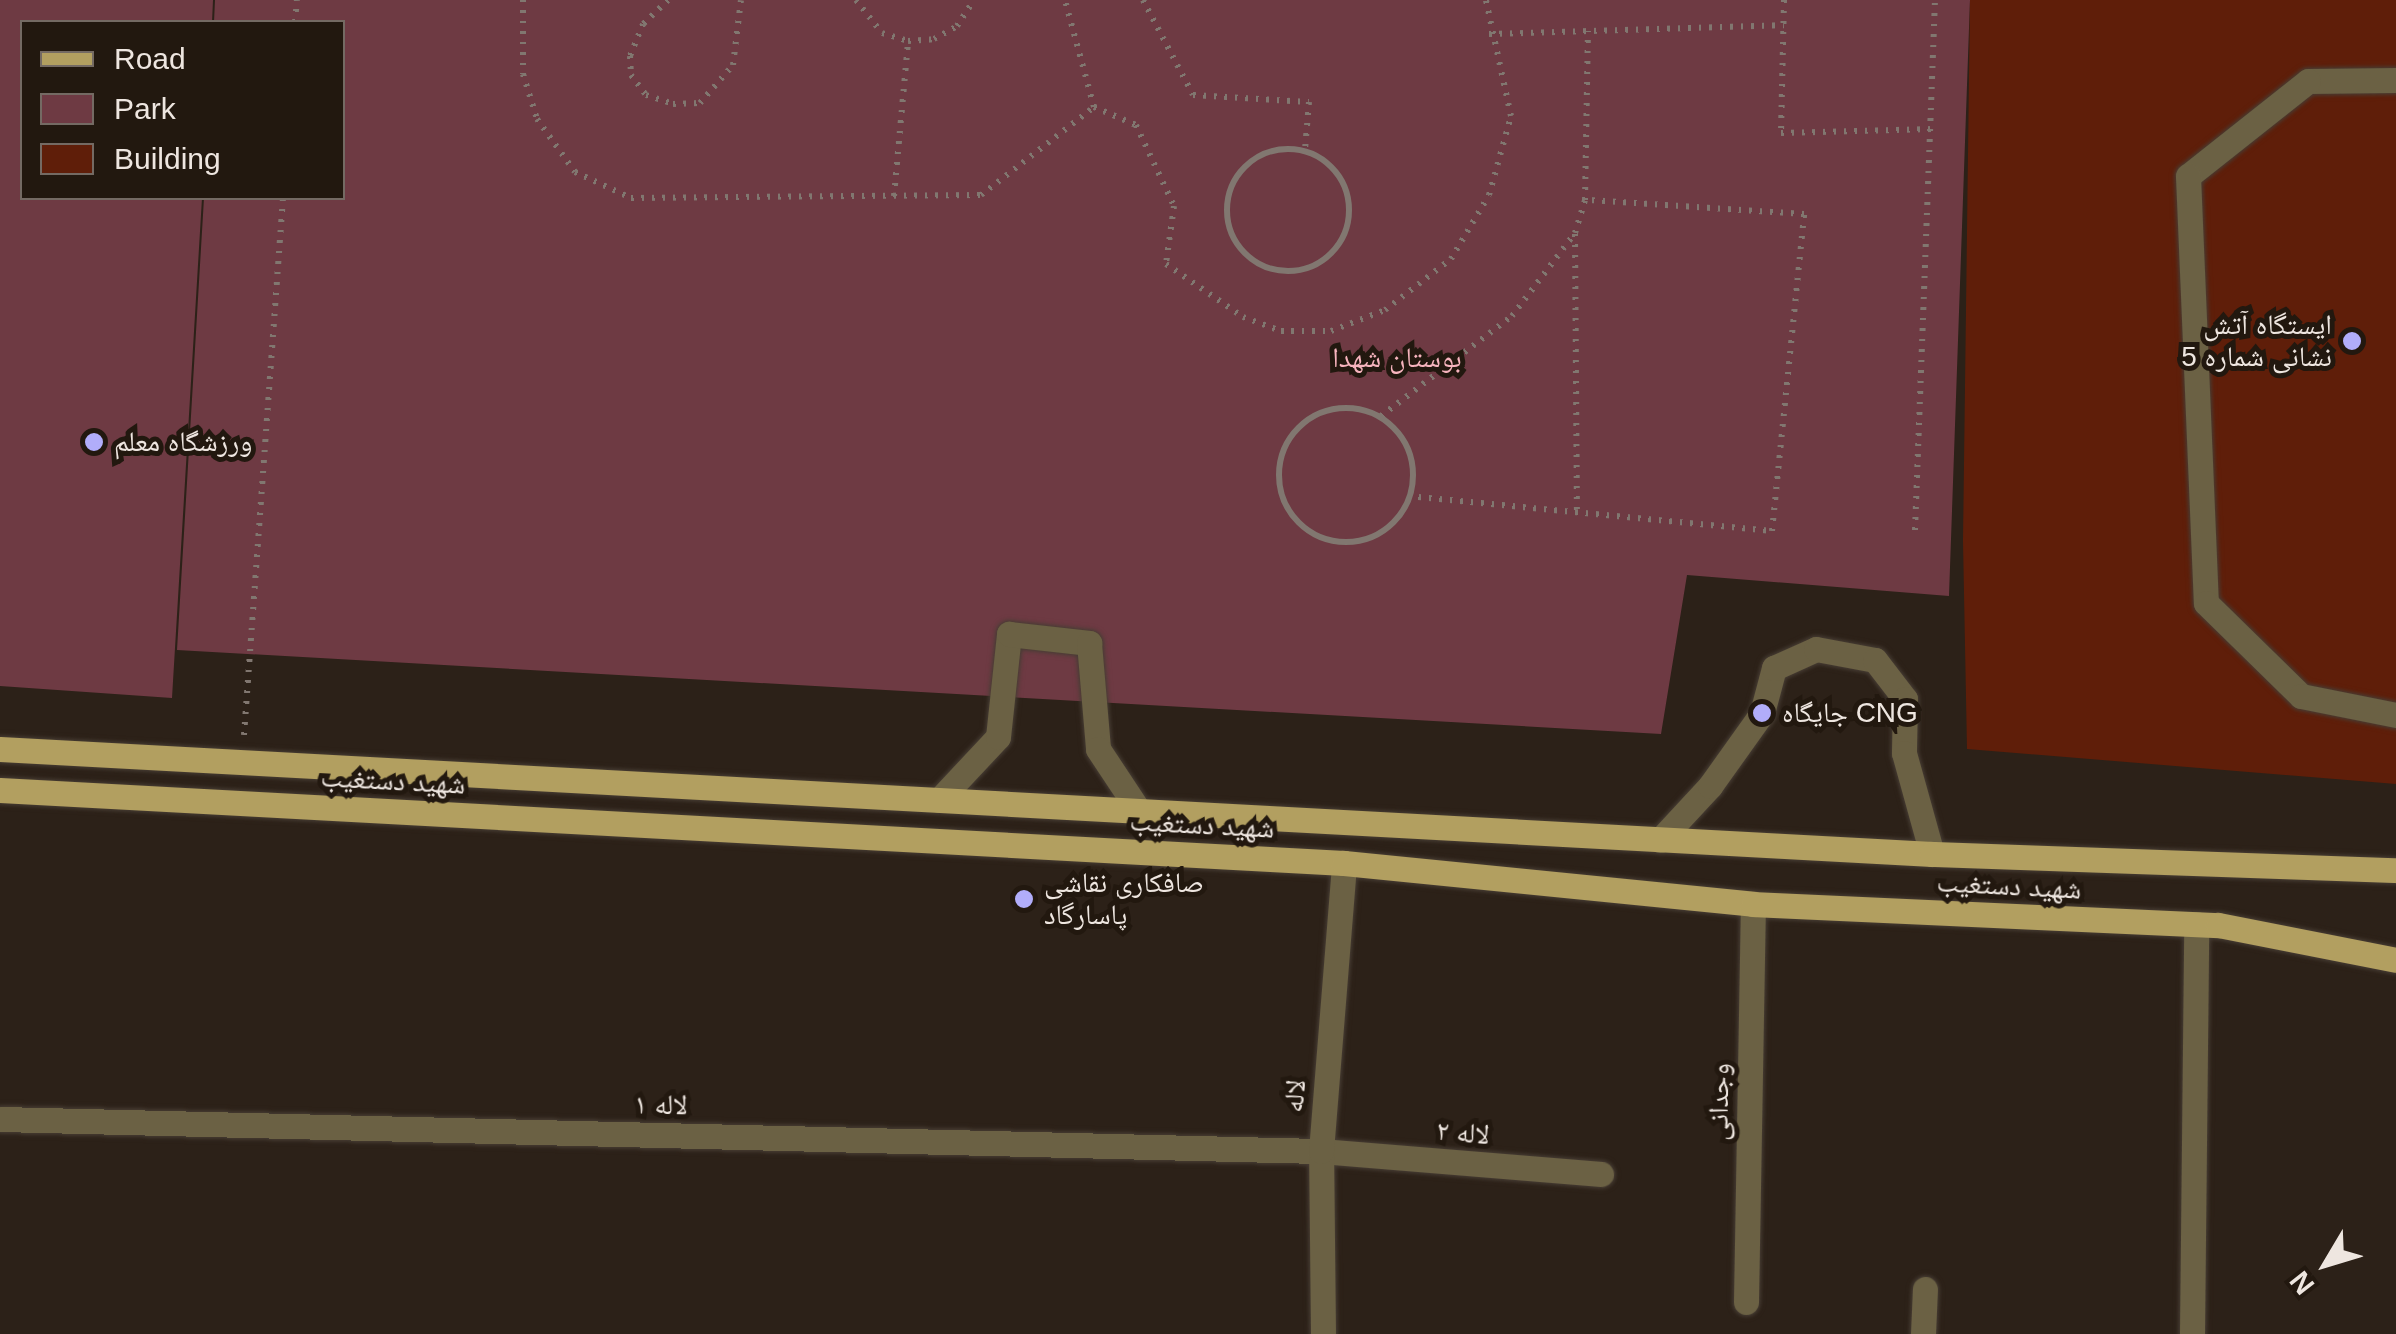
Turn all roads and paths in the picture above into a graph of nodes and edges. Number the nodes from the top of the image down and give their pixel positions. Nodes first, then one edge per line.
1 (523, 0) edge
2 (668, 0) edge
3 (741, 0) edge
4 (856, 0) edge
5 (974, 0) edge
6 (1066, 0) edge
7 (1143, 0) edge
8 (1486, 0) edge
9 (1784, 0) edge
10 (1935, 0) edge
11 (1784, 25) junction
12 (1588, 31) junction
13 (1488, 34) junction
14 (908, 42) junction
15 (2396, 80) edge
16 (1094, 107) junction
17 (1932, 128) junction
18 (1306, 150) junction
19 (894, 196) junction
20 (282, 200) edge
21 (1585, 200) junction
22 (1575, 233) junction
23 (1382, 416) junction
24 (1408, 496) junction
25 (1577, 512) junction
26 (1915, 530) dead end
27 (2396, 715) edge
28 (0, 749) edge
29 (242, 762) junction
30 (0, 790) edge
31 (938, 800) junction
32 (1139, 811) junction
33 (1660, 840) junction
34 (1932, 854) junction
35 (1344, 863) junction
36 (2396, 870) edge
37 (1753, 904) junction
38 (2196, 924) junction
39 (2396, 960) edge
40 (0, 1119) edge
41 (1321, 1151) junction
42 (1601, 1174) dead end
43 (1925, 1289) dead end
44 (1746, 1302) dead end
45 (1322, 1334) edge
46 (1924, 1334) edge
47 (2192, 1334) edge

1 - 19 path
2 - 3 path
4 - 14 path
5 - 14 path
6 - 16 path
7 - 18 path
8 - 13 path
9 - 11 path
10 - 17 path
11 - 12 path
11 - 17 path
12 - 13 path
12 - 21 path
13 - 16 path
14 - 19 path
15 - 27 street
16 - 19 path
17 - 26 path
18 - 18 path
20 - 29 path
21 - 22 path
21 - 25 path
22 - 23 path
22 - 25 path
23 - 24 path
23 - 24 path
24 - 25 path
28 - 29 main road, شهید دستغیب
29 - 31 main road, شهید دستغیب
30 - 35 main road, شهید دستغیب
31 - 32 main road, شهید دستغیب
31 - 32 street
32 - 33 main road, شهید دستغیب
33 - 34 main road, شهید دستغیب
33 - 34 street
34 - 36 main road, شهید دستغیب
35 - 37 main road, شهید دستغیب
35 - 41 street, لاله
37 - 38 main road, شهید دستغیب
37 - 44 street, وجدانی
38 - 39 main road, شهید دستغیب
38 - 47 street
40 - 41 street, لاله ۱
41 - 42 street, لاله ۲
41 - 45 street, لاله
43 - 46 street

